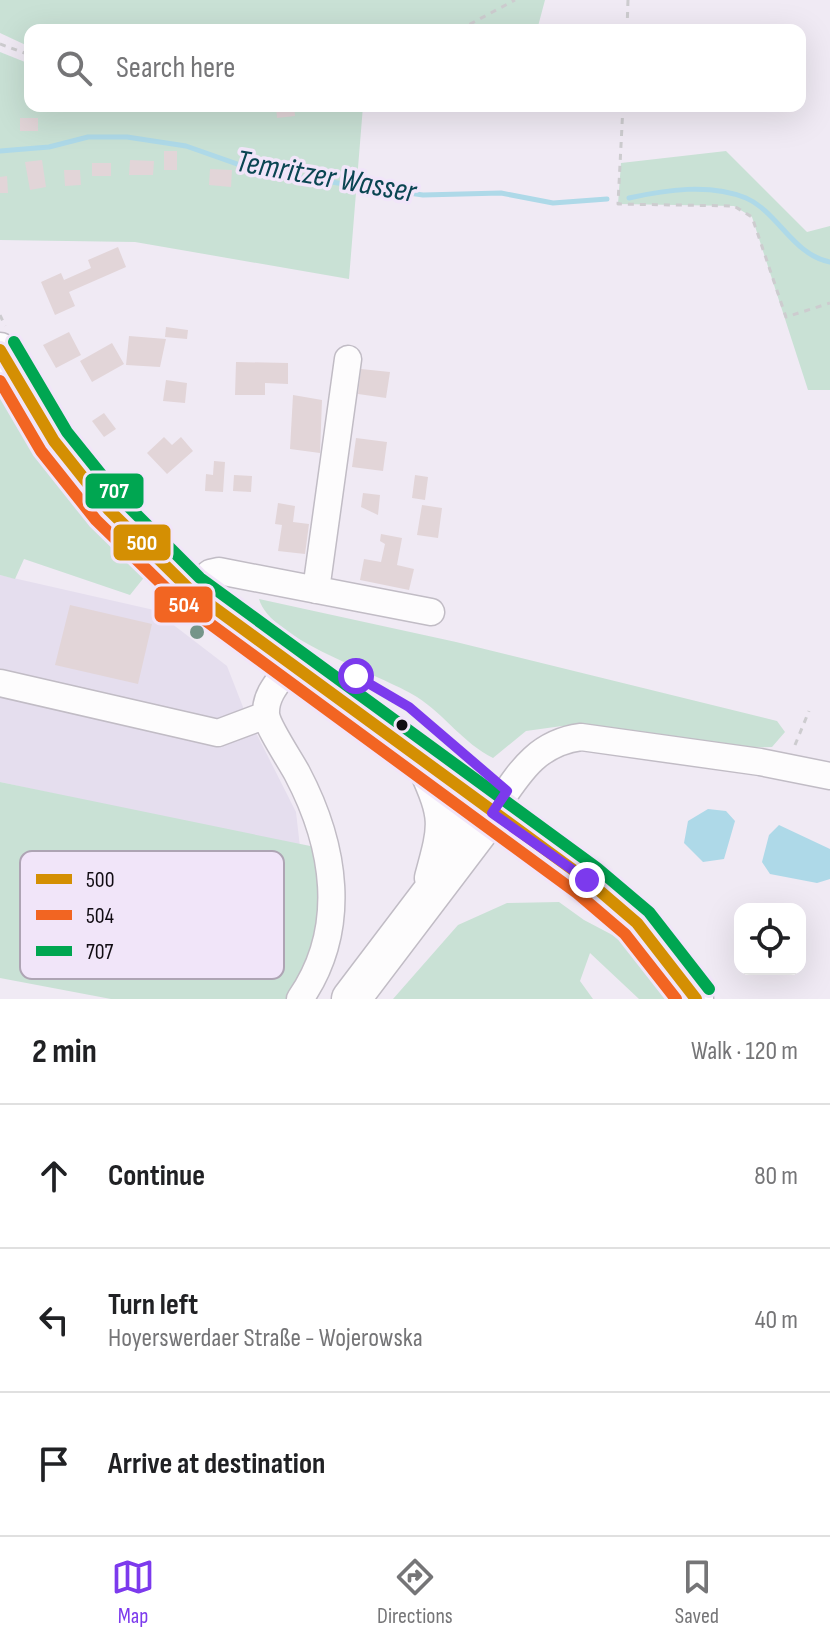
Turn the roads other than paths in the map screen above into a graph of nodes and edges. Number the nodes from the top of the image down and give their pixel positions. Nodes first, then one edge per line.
1 (4, 342) edge
2 (348, 359) dead end
3 (190, 590) junction
4 (316, 590) junction
5 (431, 612) dead end
6 (290, 666) junction
7 (0, 683) edge
8 (266, 715) junction
9 (427, 766) junction
10 (830, 776) edge
11 (500, 802) junction
12 (429, 896) junction
13 (300, 999) edge
14 (351, 999) edge
15 (696, 999) edge

1 - 3 main road
2 - 4 street
3 - 4 street
3 - 6 main road
4 - 5 street
6 - 8 street
6 - 9 main road
7 - 8 street
8 - 13 street
9 - 11 main road
9 - 12 highway
10 - 11 street
11 - 12 highway
11 - 15 main road
12 - 14 highway

